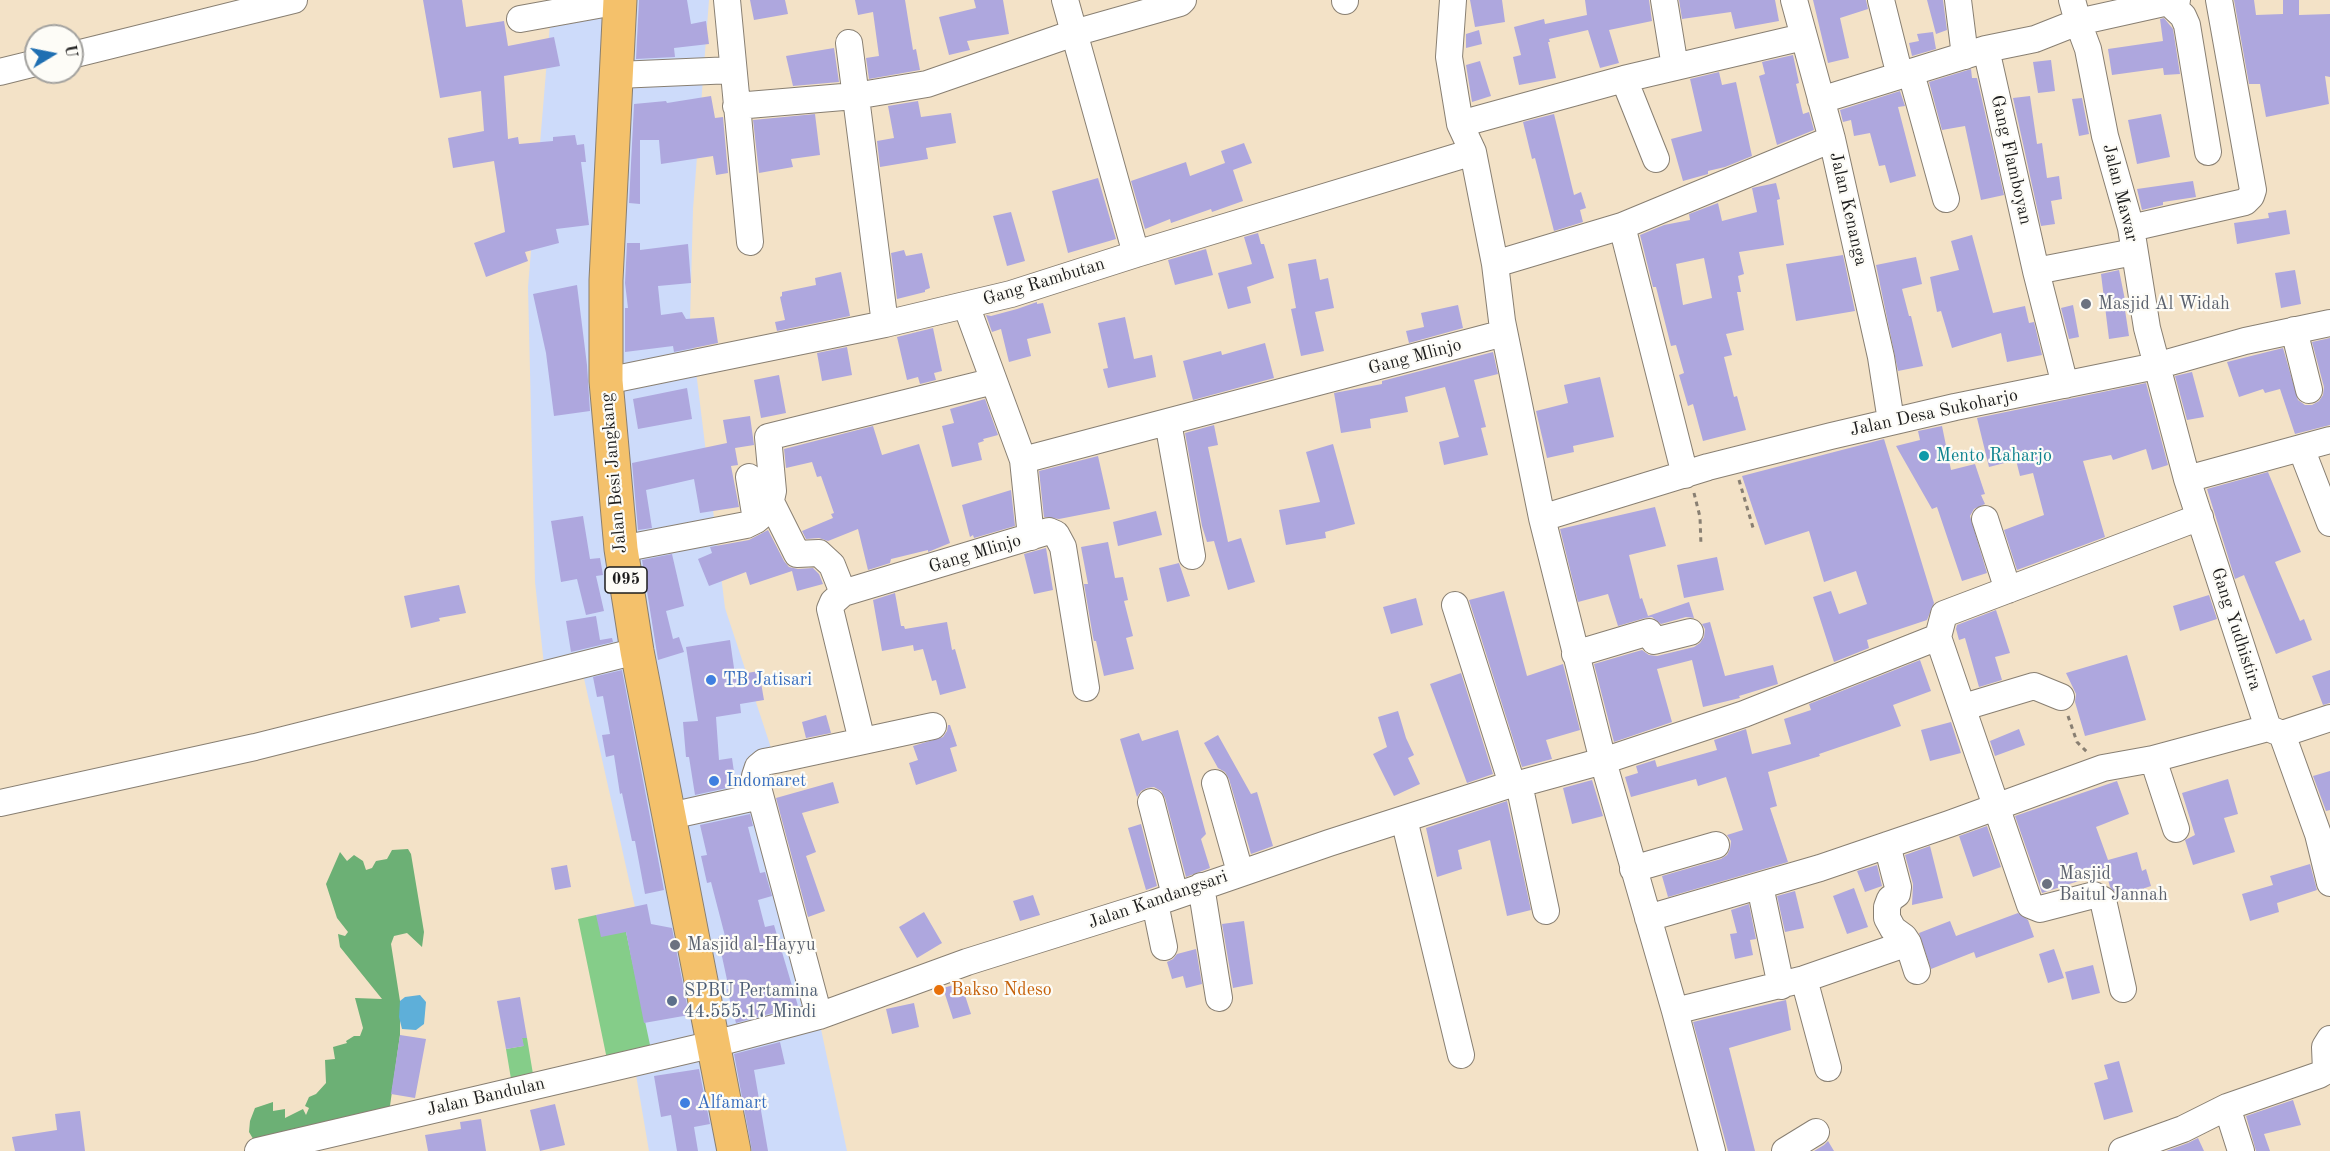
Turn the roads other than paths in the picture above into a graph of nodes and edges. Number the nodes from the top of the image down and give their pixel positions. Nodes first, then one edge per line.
1 (294, 0) edge
2 (620, 0) edge
3 (728, 0) edge
4 (1065, 0) edge
5 (1183, 0) edge
6 (1453, 0) edge
7 (1664, 0) edge
8 (1794, 0) edge
9 (1881, 0) edge
10 (1958, 0) edge
11 (2219, 0) edge
12 (2172, 1) edge
13 (2137, 4) edge
14 (2075, 11) edge
15 (520, 19) dead end
16 (1074, 33) junction
17 (1803, 37) junction
18 (849, 43) dead end
19 (84, 52) edge
20 (1976, 52) junction
21 (24, 66) edge
22 (1675, 67) junction
23 (733, 70) junction
24 (0, 72) edge
25 (1906, 74) junction
26 (616, 75) junction
27 (1624, 79) junction
28 (855, 96) junction
29 (1821, 100) junction
30 (736, 106) junction
31 (1460, 124) junction
32 (1832, 139) junction
33 (1473, 152) junction
34 (2208, 152) dead end
35 (1656, 159) dead end
36 (1946, 199) dead end
37 (1622, 226) junction
38 (2133, 240) junction
39 (750, 242) dead end
40 (1136, 254) junction
41 (1495, 264) junction
42 (2036, 271) junction
43 (966, 305) junction
44 (2330, 322) edge
45 (885, 324) junction
46 (2294, 330) junction
47 (1504, 333) junction
48 (2156, 366) junction
49 (606, 381) junction
50 (994, 381) junction
51 (2065, 386) junction
52 (2309, 390) dead end
53 (1891, 421) junction
54 (1168, 422) junction
55 (2330, 440) edge
56 (2301, 448) junction
57 (1023, 460) junction
58 (1687, 475) junction
59 (749, 477) dead end
60 (2187, 478) junction
61 (763, 511) junction
62 (2200, 517) junction
63 (1542, 518) junction
64 (1985, 519) dead end
65 (2330, 523) edge
66 (1031, 537) junction
67 (621, 549) junction
68 (1192, 556) dead end
69 (2008, 590) junction
70 (843, 593) junction
71 (1455, 605) dead end
72 (1690, 632) dead end
73 (1938, 638) junction
74 (637, 651) junction
75 (1575, 654) junction
76 (1086, 688) dead end
77 (2061, 697) road end
78 (1964, 707) junction
79 (2330, 718) edge
80 (933, 726) dead end
81 (2275, 731) junction
82 (862, 741) junction
83 (2153, 759) junction
84 (1603, 761) junction
85 (1215, 783) dead end
86 (1515, 784) junction
87 (760, 796) junction
88 (1151, 802) dead end
89 (0, 803) edge
90 (1998, 807) junction
91 (670, 816) junction
92 (1404, 819) junction
93 (2176, 829) dead end
94 (2324, 832) edge
95 (1716, 845) dead end
96 (1887, 845) junction
97 (1633, 869) junction
98 (1240, 872) junction
99 (2330, 883) edge
100 (1201, 886) junction
101 (1760, 886) junction
102 (1165, 899) junction
103 (1546, 911) dead end
104 (1648, 918) junction
105 (1908, 943) junction
106 (1164, 947) dead end
107 (1917, 971) dead end
108 (1792, 983) junction
109 (2123, 989) dead end
110 (1219, 998) dead end
111 (1675, 1011) junction
112 (819, 1016) junction
113 (2330, 1039) edge
114 (714, 1044) junction
115 (1461, 1055) dead end
116 (1828, 1068) dead end
117 (2228, 1107) junction
118 (1816, 1132) dead end
119 (258, 1151) edge
120 (734, 1151) edge
121 (1712, 1151) edge
122 (1785, 1151) edge
123 (2122, 1151) edge
124 (2241, 1151) edge

1 - 19 street
2 - 15 street
2 - 26 main road, Jalan Besi Jangkang / 095
3 - 23 street
4 - 16 street
5 - 16 street
6 - 31 street
7 - 22 street
8 - 17 street, Jalan Kenanga
9 - 25 street
10 - 20 street, Gang Flamboyan
11 - 38 street
12 - 13 street
12 - 34 street
13 - 14 street
14 - 20 street
14 - 38 street, Jalan Mawar
16 - 28 street
16 - 40 street
17 - 22 street
17 - 29 street, Jalan Kenanga
18 - 28 street
20 - 25 street
20 - 42 street, Gang Flamboyan
21 - 24 street
22 - 27 street
23 - 26 street
23 - 30 street
25 - 29 street
25 - 36 street
26 - 49 main road, Jalan Besi Jangkang / 095
27 - 31 street
27 - 35 street
28 - 30 street
28 - 45 street
29 - 32 street, Jalan Kenanga
30 - 39 street
31 - 33 street
32 - 37 street
32 - 53 street, Jalan Kenanga
33 - 40 street, Gang Rambutan
33 - 41 street
37 - 41 street
37 - 58 street
38 - 42 street
38 - 48 street, Jalan Mawar
40 - 43 street, Gang Rambutan
41 - 47 street
42 - 51 street, Gang Flamboyan
43 - 45 street, Gang Rambutan
43 - 50 street
44 - 46 street, Jalan Desa Sukoharjo
45 - 49 street, Gang Rambutan
46 - 48 street, Jalan Desa Sukoharjo
46 - 52 street
47 - 54 street, Gang Mlinjo
47 - 63 street
48 - 51 street, Jalan Desa Sukoharjo
48 - 60 street, Gang Yudhistira
49 - 67 main road, Jalan Besi Jangkang / 095
50 - 57 street
50 - 61 street
51 - 53 street, Jalan Desa Sukoharjo
53 - 58 street, Jalan Desa Sukoharjo
54 - 57 street, Gang Mlinjo
54 - 68 street
55 - 56 street
56 - 60 street
56 - 65 street
57 - 66 street, Gang Mlinjo
58 - 63 street, Jalan Desa Sukoharjo
59 - 61 street
60 - 62 street, Gang Yudhistira
61 - 67 street
61 - 70 street
62 - 69 street
62 - 81 street, Gang Yudhistira
63 - 75 street
64 - 69 street
66 - 70 street, Gang Mlinjo
66 - 76 street
67 - 74 main road, Jalan Besi Jangkang / 095
69 - 73 street
70 - 82 street
71 - 86 street
72 - 75 street
73 - 78 street
73 - 84 street, Jalan Kandangsari
74 - 89 street
74 - 91 main road, Jalan Besi Jangkang / 095
75 - 84 street
77 - 78 street
78 - 90 street
79 - 81 street
80 - 82 street
81 - 83 street
81 - 94 street, Gang Yudhistira
82 - 87 street
83 - 90 street
83 - 93 street
84 - 86 street, Jalan Kandangsari
84 - 97 street
85 - 98 street
86 - 92 street, Jalan Kandangsari
86 - 103 street
87 - 91 street
87 - 112 street
88 - 102 street
90 - 96 street
90 - 109 street
91 - 114 main road, Jalan Besi Jangkang / 095
92 - 98 street, Jalan Kandangsari
92 - 115 street
94 - 99 street, Gang Yudhistira
95 - 97 street
96 - 101 street
96 - 105 street
97 - 104 street
98 - 100 street, Jalan Kandangsari
100 - 102 street, Jalan Kandangsari
100 - 110 street
101 - 104 street
101 - 108 street
102 - 106 street
102 - 112 street, Jalan Kandangsari
104 - 111 street
105 - 107 street
105 - 108 street
108 - 111 street
108 - 116 street
111 - 121 street
112 - 114 street, Jalan Kandangsari
113 - 117 street
114 - 119 street, Jalan Bandulan
114 - 120 main road, Jalan Besi Jangkang / 095
117 - 123 street
117 - 124 street
118 - 122 street

